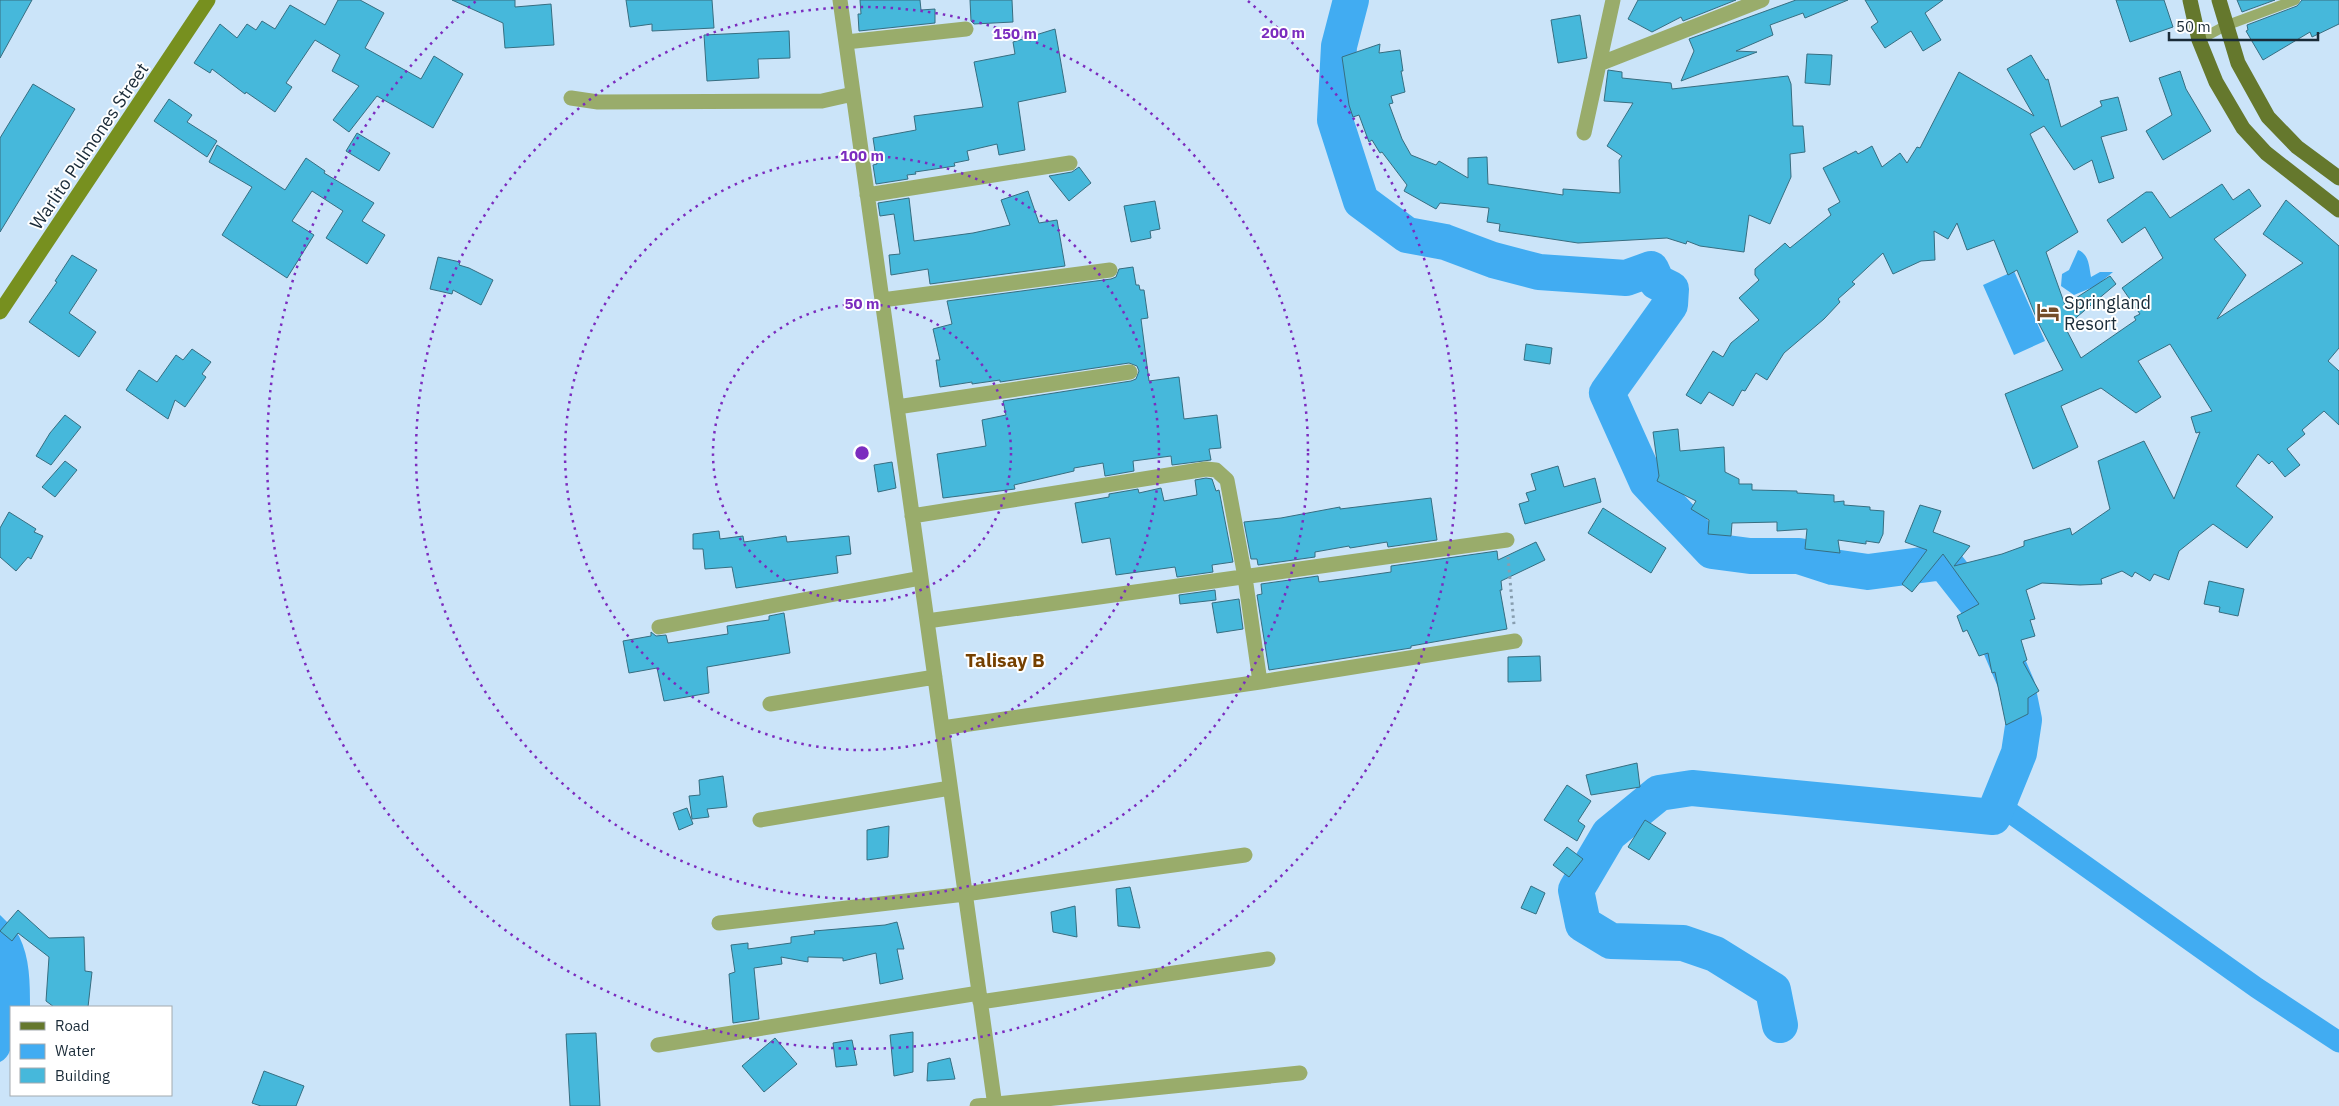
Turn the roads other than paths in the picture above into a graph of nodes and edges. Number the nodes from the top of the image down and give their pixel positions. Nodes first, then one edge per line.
1 (208, 0) edge
2 (840, 0) edge
3 (1614, 0) edge
4 (1762, 0) edge
5 (2190, 0) edge
6 (2219, 0) edge
7 (2294, 0) edge
8 (2225, 26) junction
9 (966, 29) dead end
10 (2198, 40) junction
11 (846, 42) junction
12 (1599, 64) junction
13 (853, 94) junction
14 (571, 98) dead end
15 (2268, 117) junction
16 (2243, 128) junction
17 (1584, 133) dead end
18 (1070, 163) dead end
19 (2339, 178) edge
20 (867, 195) junction
21 (2339, 210) edge
22 (1110, 270) dead end
23 (882, 300) junction
24 (0, 312) edge
25 (1130, 372) dead end
26 (897, 407) junction
27 (912, 516) junction
28 (1507, 540) road end
29 (1246, 576) junction
30 (921, 578) junction
31 (927, 621) junction
32 (659, 627) dead end
33 (1515, 641) road end
34 (935, 677) junction
35 (1260, 682) junction
36 (770, 704) dead end
37 (942, 728) junction
38 (950, 788) junction
39 (760, 820) dead end
40 (1245, 855) dead end
41 (965, 894) junction
42 (719, 923) dead end
43 (1268, 959) dead end
44 (979, 997) junction
45 (658, 1045) dead end
46 (1300, 1073) dead end
47 (994, 1105) edge
48 (976, 1106) edge

1 - 24 street, Warlito Pulmones Street
2 - 11 street
3 - 12 street
4 - 12 street
5 - 10 main road
6 - 8 main road
7 - 8 lane
8 - 10 lane
8 - 15 main road
9 - 11 street
10 - 16 main road
11 - 13 street
12 - 17 street
13 - 14 street
13 - 20 street
15 - 16 main road
15 - 19 main road
16 - 21 main road
18 - 20 street
20 - 23 street
22 - 23 street
23 - 26 street
25 - 26 street
26 - 27 street
27 - 29 street
27 - 30 street
28 - 29 street
29 - 31 street
29 - 35 street
30 - 31 street
30 - 32 street
31 - 34 street
33 - 35 street
34 - 36 street
34 - 37 street
35 - 37 street
37 - 38 street
38 - 39 street
38 - 41 street
40 - 41 street
41 - 42 street
41 - 44 street
43 - 44 street
44 - 45 street
44 - 47 street
46 - 47 street
47 - 48 street

